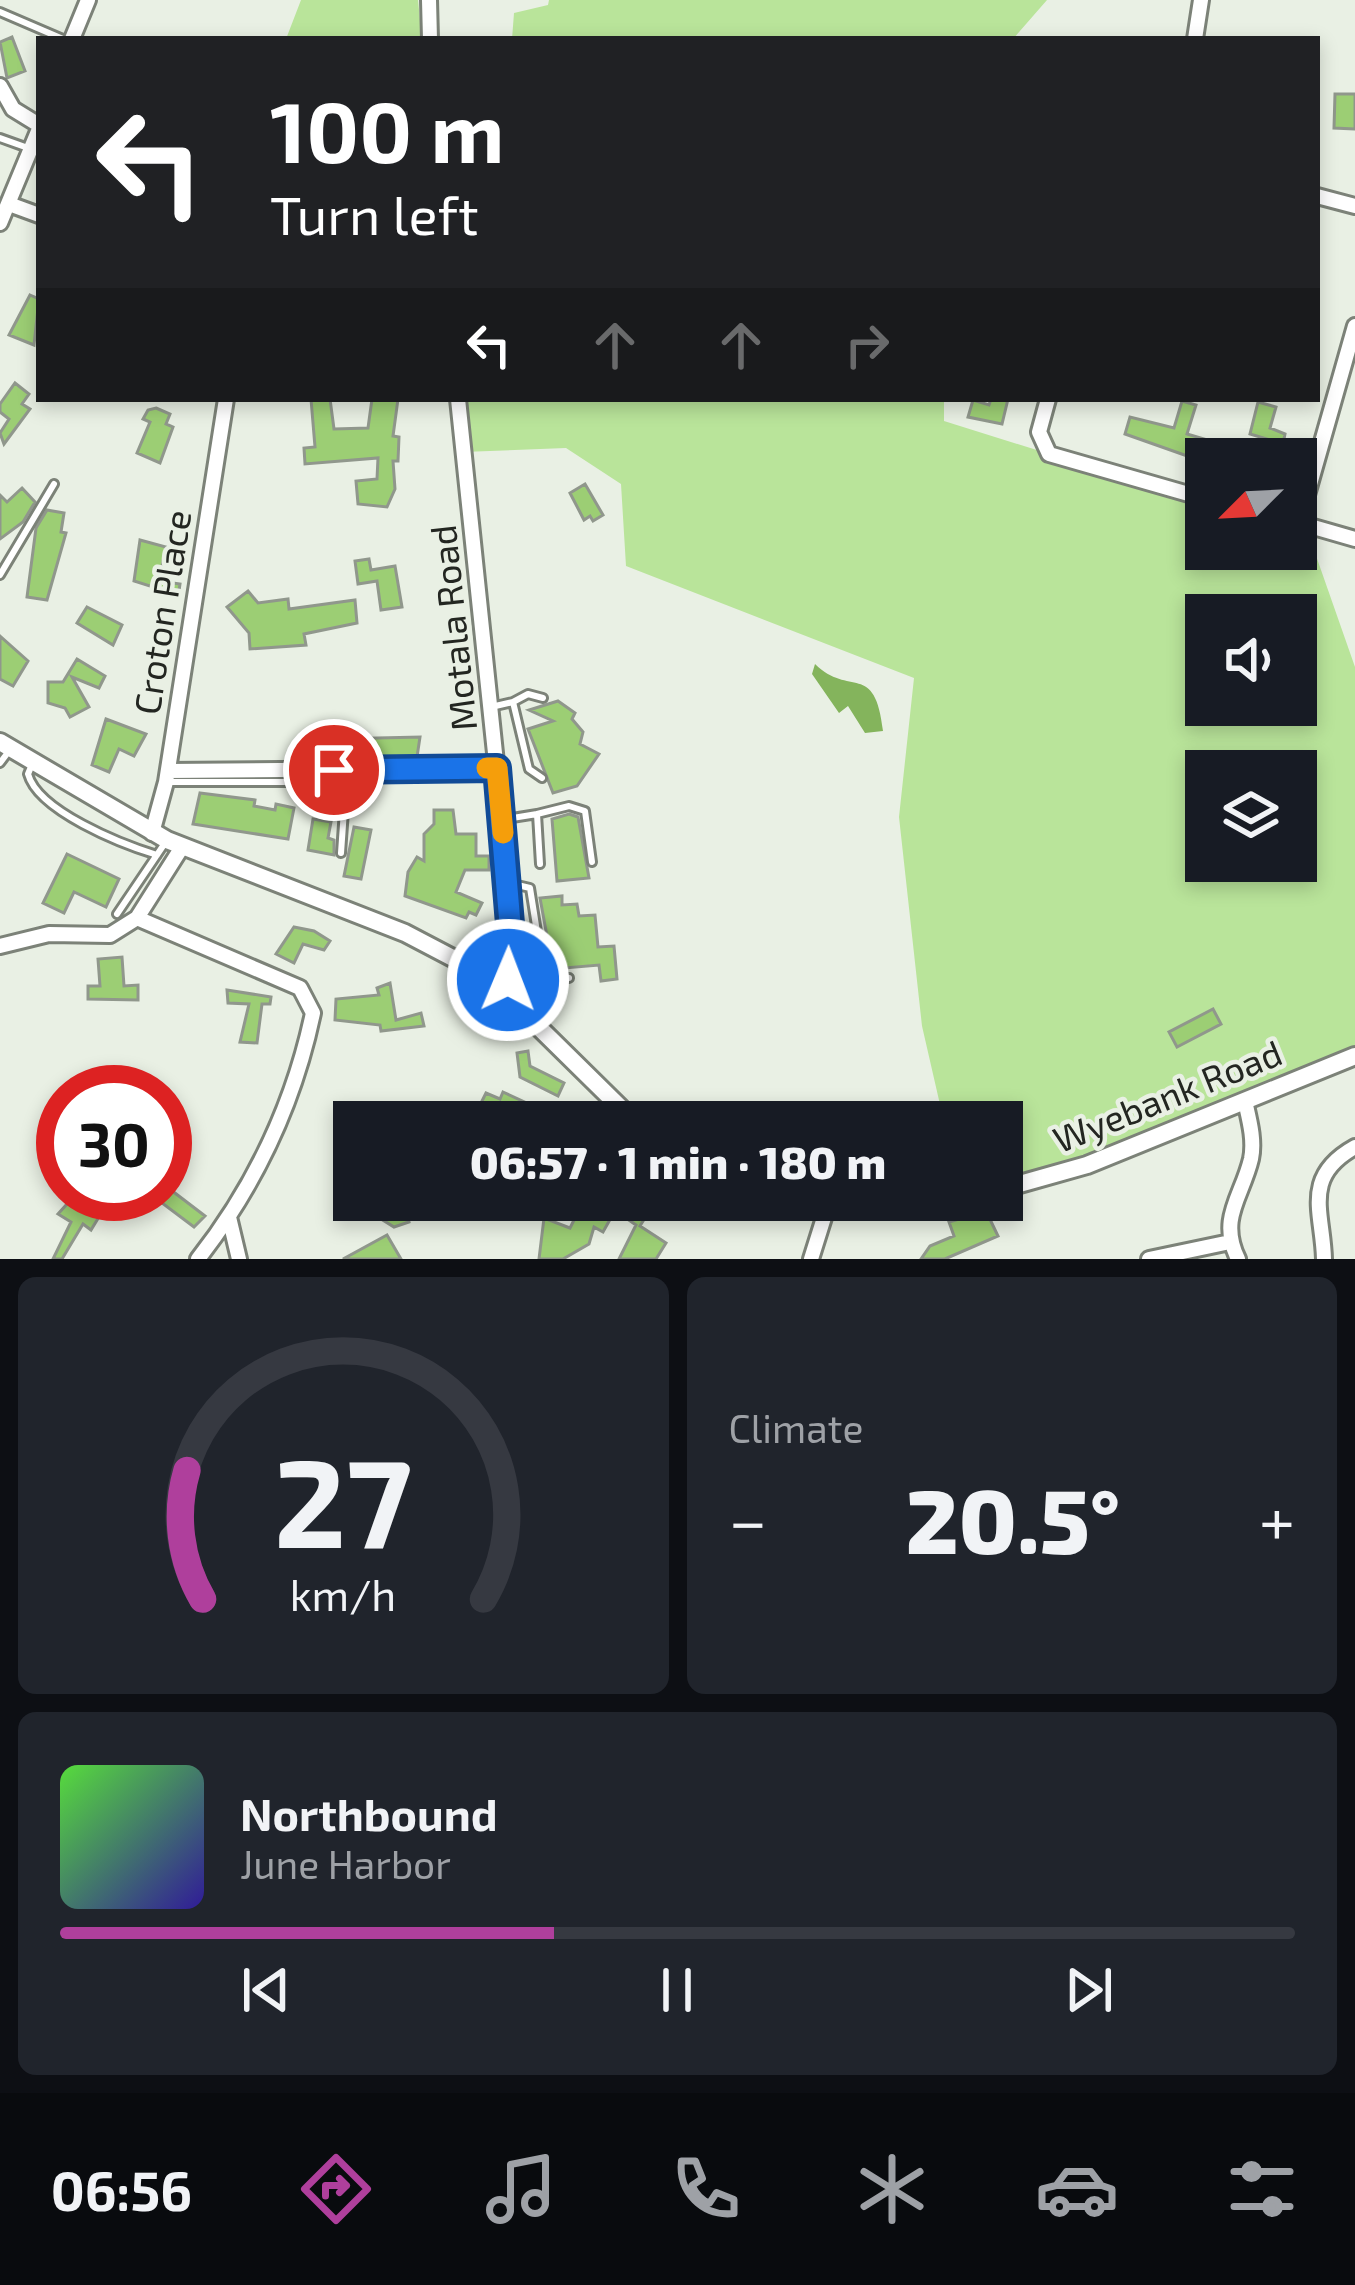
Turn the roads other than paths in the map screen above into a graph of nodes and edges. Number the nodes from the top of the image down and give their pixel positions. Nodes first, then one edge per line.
1 (88, 0) edge
2 (429, 0) edge
3 (1201, 0) edge
4 (0, 12) edge
5 (60, 36) edge
6 (69, 36) edge
7 (430, 36) edge
8 (1195, 36) edge
9 (0, 86) edge
10 (36, 125) edge
11 (36, 136) edge
12 (0, 138) edge
13 (31, 150) junction
14 (1320, 197) edge
15 (10, 205) junction
16 (1355, 206) edge
17 (36, 214) edge
18 (0, 223) edge
19 (1355, 326) edge
20 (1349, 374) edge
21 (226, 402) edge
22 (458, 402) edge
23 (1047, 402) edge
24 (1317, 467) edge
25 (54, 484) dead end
26 (1185, 493) edge
27 (1317, 528) edge
28 (1355, 539) edge
29 (0, 575) edge
30 (543, 698) dead end
31 (513, 702) junction
32 (491, 707) junction
33 (4, 751) edge
34 (33, 762) junction
35 (497, 768) junction
36 (167, 776) junction
37 (542, 778) dead end
38 (536, 814) junction
39 (502, 820) junction
40 (165, 844) junction
41 (341, 853) dead end
42 (592, 862) dead end
43 (540, 865) dead end
44 (505, 883) junction
45 (117, 914) dead end
46 (137, 918) junction
47 (0, 946) edge
48 (569, 978) dead end
49 (506, 995) junction
50 (1355, 1057) edge
51 (614, 1101) edge
52 (1245, 1101) junction
53 (1355, 1147) edge
54 (1023, 1183) edge
55 (229, 1216) junction
56 (823, 1221) edge
57 (1230, 1242) junction
58 (198, 1259) edge
59 (239, 1259) edge
60 (811, 1259) edge
61 (1149, 1259) edge
62 (1238, 1259) edge
63 (1324, 1259) edge

1 - 6 street
2 - 7 street
3 - 8 street
4 - 5 lane
9 - 10 street
11 - 13 street
12 - 13 lane
13 - 15 street
14 - 16 street
15 - 17 street
15 - 18 street
19 - 20 street
20 - 24 street
21 - 36 street, Croton Place
22 - 32 street, Motala Road
23 - 26 street
25 - 29 lane
27 - 28 street
30 - 31 lane
31 - 32 lane
31 - 37 lane
32 - 35 street, Motala Road
33 - 34 street
34 - 40 street
34 - 40 lane
35 - 36 street
35 - 39 street, Motala Road
36 - 40 street, Croton Place
36 - 41 lane
38 - 39 lane
38 - 42 lane
38 - 43 lane
39 - 44 street, Motala Road
40 - 45 lane
40 - 46 street, Croton Place
40 - 49 street
44 - 48 lane
44 - 49 street, Motala Road
46 - 47 street
46 - 55 street
49 - 51 street
50 - 52 street, Wyebank Road
52 - 54 street, Wyebank Road
52 - 57 street
53 - 63 street
55 - 58 street
55 - 59 street
56 - 60 street
57 - 61 street
57 - 62 street

